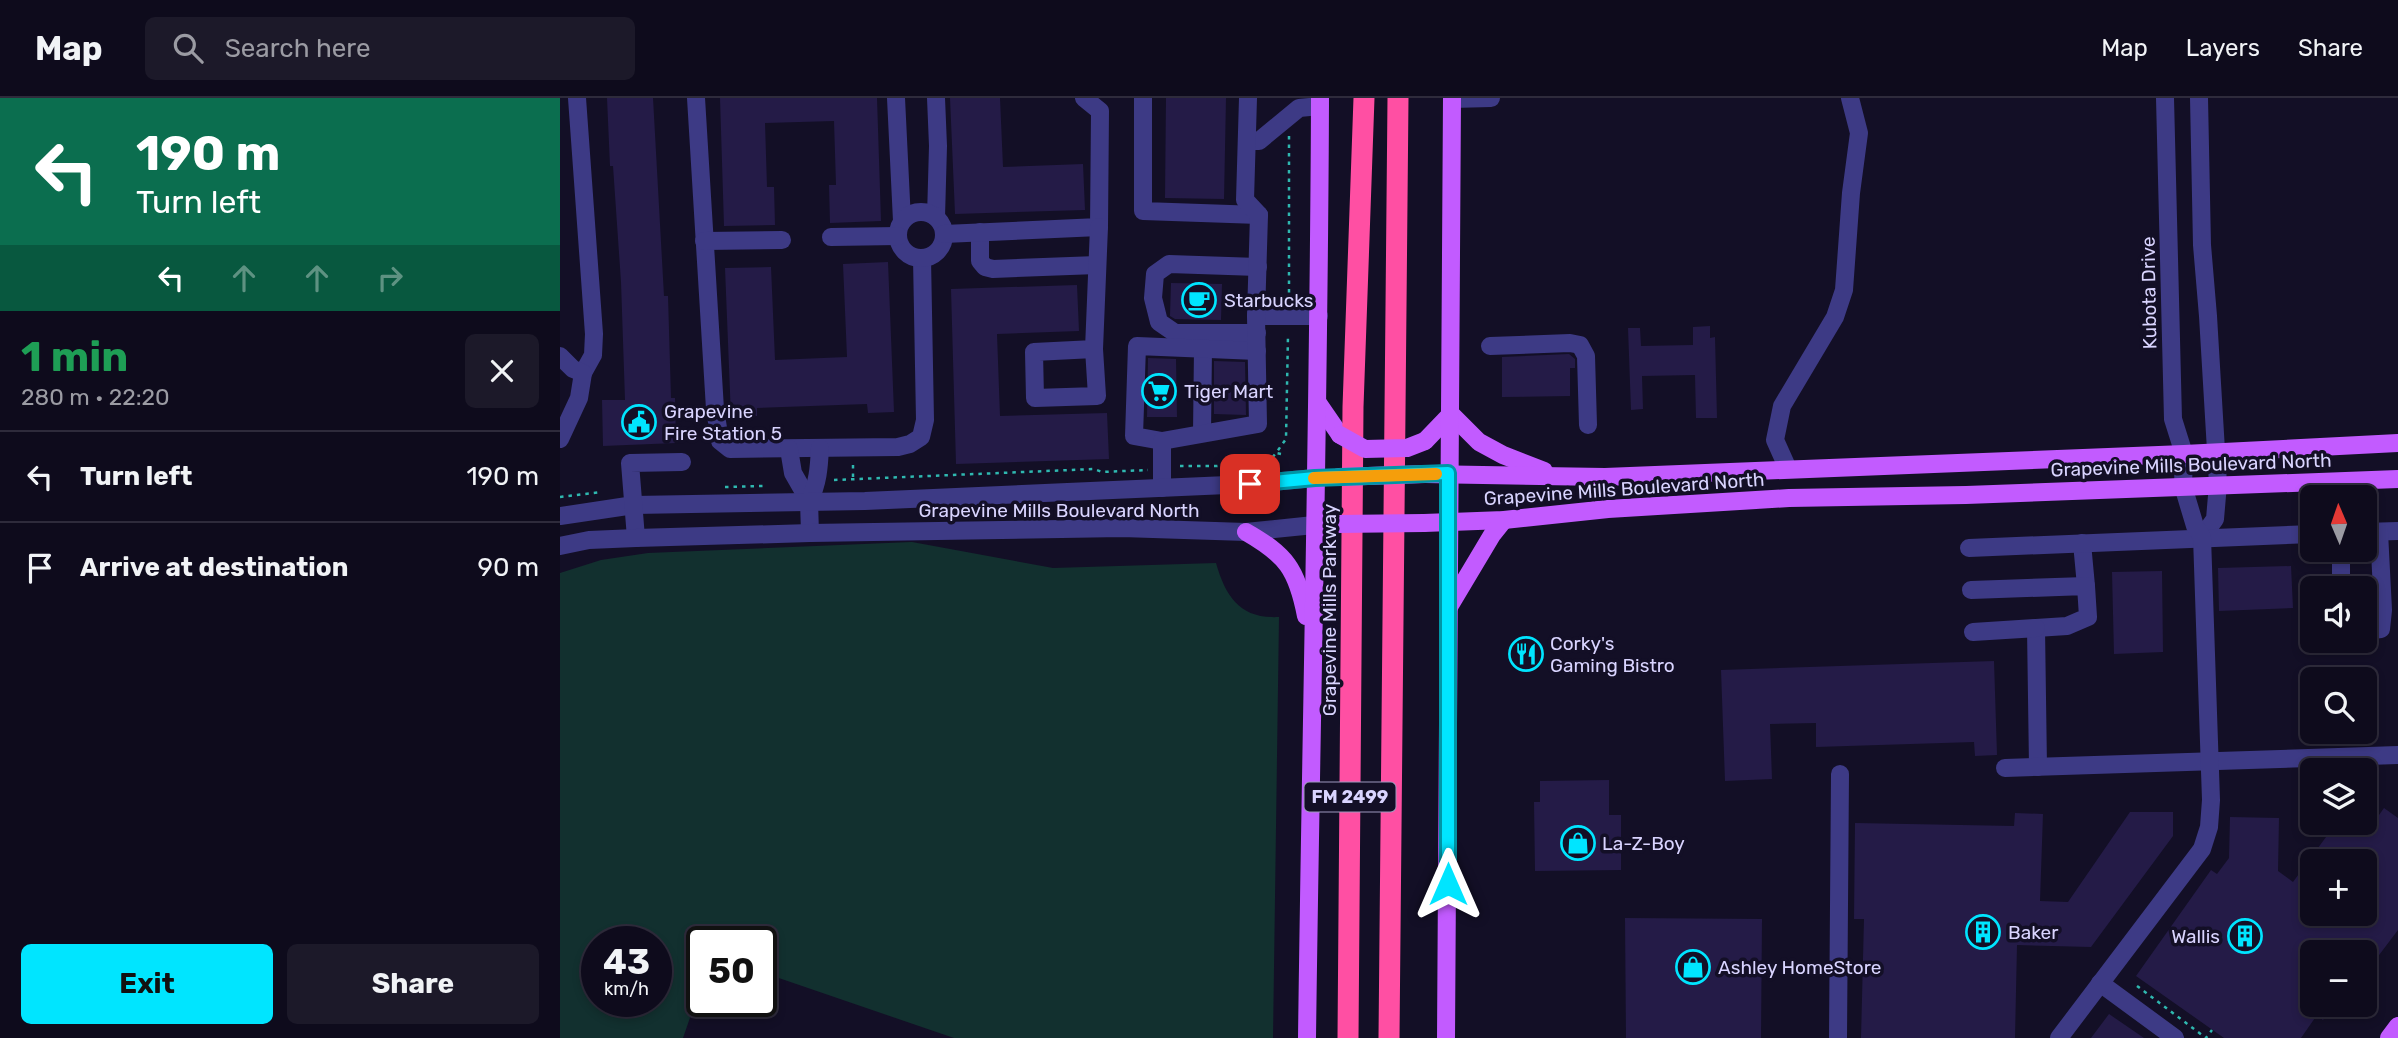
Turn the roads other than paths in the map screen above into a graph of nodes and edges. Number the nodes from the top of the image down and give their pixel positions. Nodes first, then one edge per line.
1 (577, 98) edge
2 (696, 98) edge
3 (895, 98) edge
4 (936, 98) edge
5 (1084, 98) edge
6 (1143, 98) edge
7 (1248, 98) edge
8 (1364, 98) edge
9 (1398, 98) edge
10 (1451, 98) edge
11 (1491, 98) edge
12 (1850, 98) edge
13 (2165, 98) edge
14 (2199, 98) edge
15 (1320, 102) edge
16 (1247, 141) junction
17 (1259, 215) junction
18 (936, 217) junction
19 (1099, 227) junction
20 (900, 228) junction
21 (980, 232) junction
22 (944, 234) junction
23 (831, 237) dead end
24 (782, 240) dead end
25 (704, 241) junction
26 (922, 258) junction
27 (1097, 265) junction
28 (1258, 267) junction
29 (1319, 316) junction
30 (1256, 333) junction
31 (1490, 346) dead end
32 (1203, 348) junction
33 (1094, 349) dead end
34 (560, 356) edge
35 (583, 373) junction
36 (1318, 403) junction
37 (1451, 414) junction
38 (1588, 425) dead end
39 (1202, 433) junction
40 (560, 439) edge
41 (1162, 441) junction
42 (2398, 443) edge
43 (820, 448) junction
44 (789, 449) junction
45 (2216, 452) junction
46 (2184, 454) junction
47 (682, 462) dead end
48 (1788, 469) junction
49 (1448, 473) junction
50 (1557, 476) junction
51 (1315, 478) junction
52 (2398, 479) edge
53 (2218, 484) junction
54 (2183, 486) junction
55 (1163, 488) junction
56 (1789, 498) junction
57 (809, 500) junction
58 (634, 505) junction
59 (560, 516) edge
60 (1504, 520) junction
61 (1450, 522) junction
62 (1314, 525) junction
63 (2398, 531) edge
64 (1246, 532) junction
65 (2377, 532) edge
66 (810, 533) junction
67 (2300, 534) edge
68 (2202, 537) junction
69 (636, 538) junction
70 (2082, 543) junction
71 (560, 546) edge
72 (1969, 548) dead end
73 (2376, 562) edge
74 (2086, 586) junction
75 (1971, 590) dead end
76 (1449, 607) junction
77 (2036, 628) junction
78 (2377, 629) edge
79 (1973, 632) dead end
80 (1312, 648) junction
81 (2398, 755) edge
82 (2208, 761) junction
83 (2038, 767) junction
84 (2005, 768) dead end
85 (1840, 774) dead end
86 (2100, 983) junction
87 (2398, 1026) edge
88 (1307, 1038) edge
89 (1348, 1038) edge
90 (1389, 1038) edge
91 (1446, 1038) edge
92 (1838, 1038) edge
93 (2059, 1038) edge
94 (2175, 1038) edge
95 (2389, 1038) edge

1 - 35 street
2 - 25 street
3 - 20 street
4 - 18 street
5 - 19 street
6 - 17 street
7 - 16 street
8 - 89 highway, Grapevine Mills Parkway / FM 2499
9 - 90 highway, FM 2499
10 - 11 street
10 - 37 main road
12 - 48 street
13 - 46 street, Kubota Drive
14 - 45 street
15 - 16 street
15 - 29 main road, Grapevine Mills Parkway
16 - 17 street
17 - 28 street
18 - 20 street
18 - 22 street
19 - 21 street
19 - 27 street
20 - 23 street
20 - 26 street
21 - 22 street
21 - 27 street
22 - 26 street
24 - 25 street
25 - 44 street
26 - 43 street
27 - 33 street
28 - 30 street
28 - 30 street
29 - 30 street
29 - 36 main road, Grapevine Mills Parkway
30 - 32 street
30 - 39 street
31 - 38 street
32 - 39 street
32 - 41 street
34 - 35 street
35 - 40 street
36 - 37 main road, bridge
36 - 51 main road, Grapevine Mills Parkway
37 - 49 main road
37 - 50 main road
39 - 41 street
41 - 55 street
42 - 45 main road, Grapevine Mills Boulevard North
43 - 44 street
43 - 57 street
44 - 57 street
45 - 46 main road, Grapevine Mills Boulevard North
45 - 53 street
46 - 48 main road, Grapevine Mills Boulevard North
46 - 54 street, Kubota Drive
47 - 58 street
48 - 50 main road, Grapevine Mills Boulevard North
48 - 56 main road
49 - 50 main road, Grapevine Mills Boulevard North
49 - 51 main road, Grapevine Mills Boulevard North, bridge
49 - 61 main road
51 - 55 street, Grapevine Mills Boulevard North
51 - 62 main road, Grapevine Mills Parkway
52 - 53 main road, Grapevine Mills Boulevard North
53 - 54 main road, Grapevine Mills Boulevard North
53 - 68 street
54 - 56 main road, Grapevine Mills Boulevard North
54 - 68 street, Kubota Drive
55 - 57 street, Grapevine Mills Boulevard North
56 - 60 main road, Grapevine Mills Boulevard North
57 - 58 street, Grapevine Mills Boulevard North
57 - 66 street
58 - 59 street, Grapevine Mills Boulevard North
58 - 69 street
60 - 61 main road, Grapevine Mills Boulevard North
60 - 76 main road
61 - 62 main road, Grapevine Mills Boulevard North, bridge
61 - 76 main road
62 - 64 street, Grapevine Mills Boulevard North
62 - 80 main road, Grapevine Mills Parkway
63 - 65 street
64 - 66 street, Grapevine Mills Boulevard North
64 - 80 main road
66 - 69 street, Grapevine Mills Boulevard North
67 - 68 street
68 - 70 street
68 - 82 street
69 - 71 street, Grapevine Mills Boulevard North
70 - 72 street
70 - 74 street
73 - 78 street
74 - 75 street
74 - 77 street
76 - 91 main road
77 - 79 street
77 - 83 street
80 - 88 main road, Grapevine Mills Parkway
81 - 82 street
82 - 83 street
82 - 86 street
83 - 84 street
85 - 92 street
86 - 93 street
86 - 94 street
87 - 95 main road

